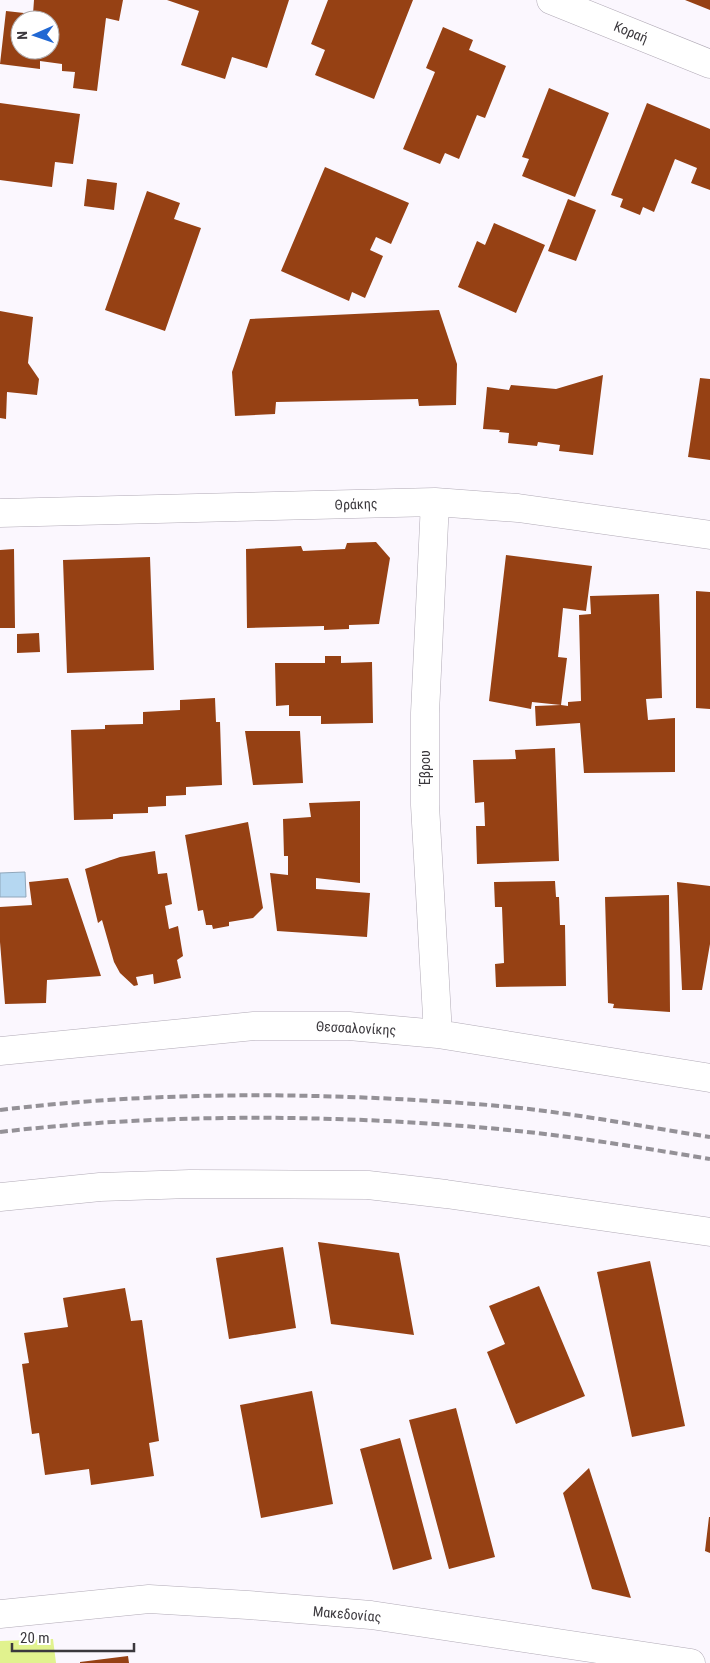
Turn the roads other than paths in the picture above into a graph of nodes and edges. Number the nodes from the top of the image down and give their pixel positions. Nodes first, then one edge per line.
1 (551, 0) edge
2 (710, 64) edge
3 (435, 502) junction
4 (0, 513) edge
5 (710, 535) edge
6 (438, 1034) junction
7 (0, 1051) edge
8 (710, 1078) edge
9 (0, 1197) edge
10 (710, 1232) edge
11 (0, 1614) edge
12 (691, 1663) edge

1 - 2 street, Κοραή
3 - 4 street, Θράκης
3 - 5 street, Θράκης
3 - 6 street, Έβρου
6 - 7 street, Θεσσαλονίκης
6 - 8 street, Θεσσαλονίκης
9 - 10 street
11 - 12 street, Μακεδονίας

